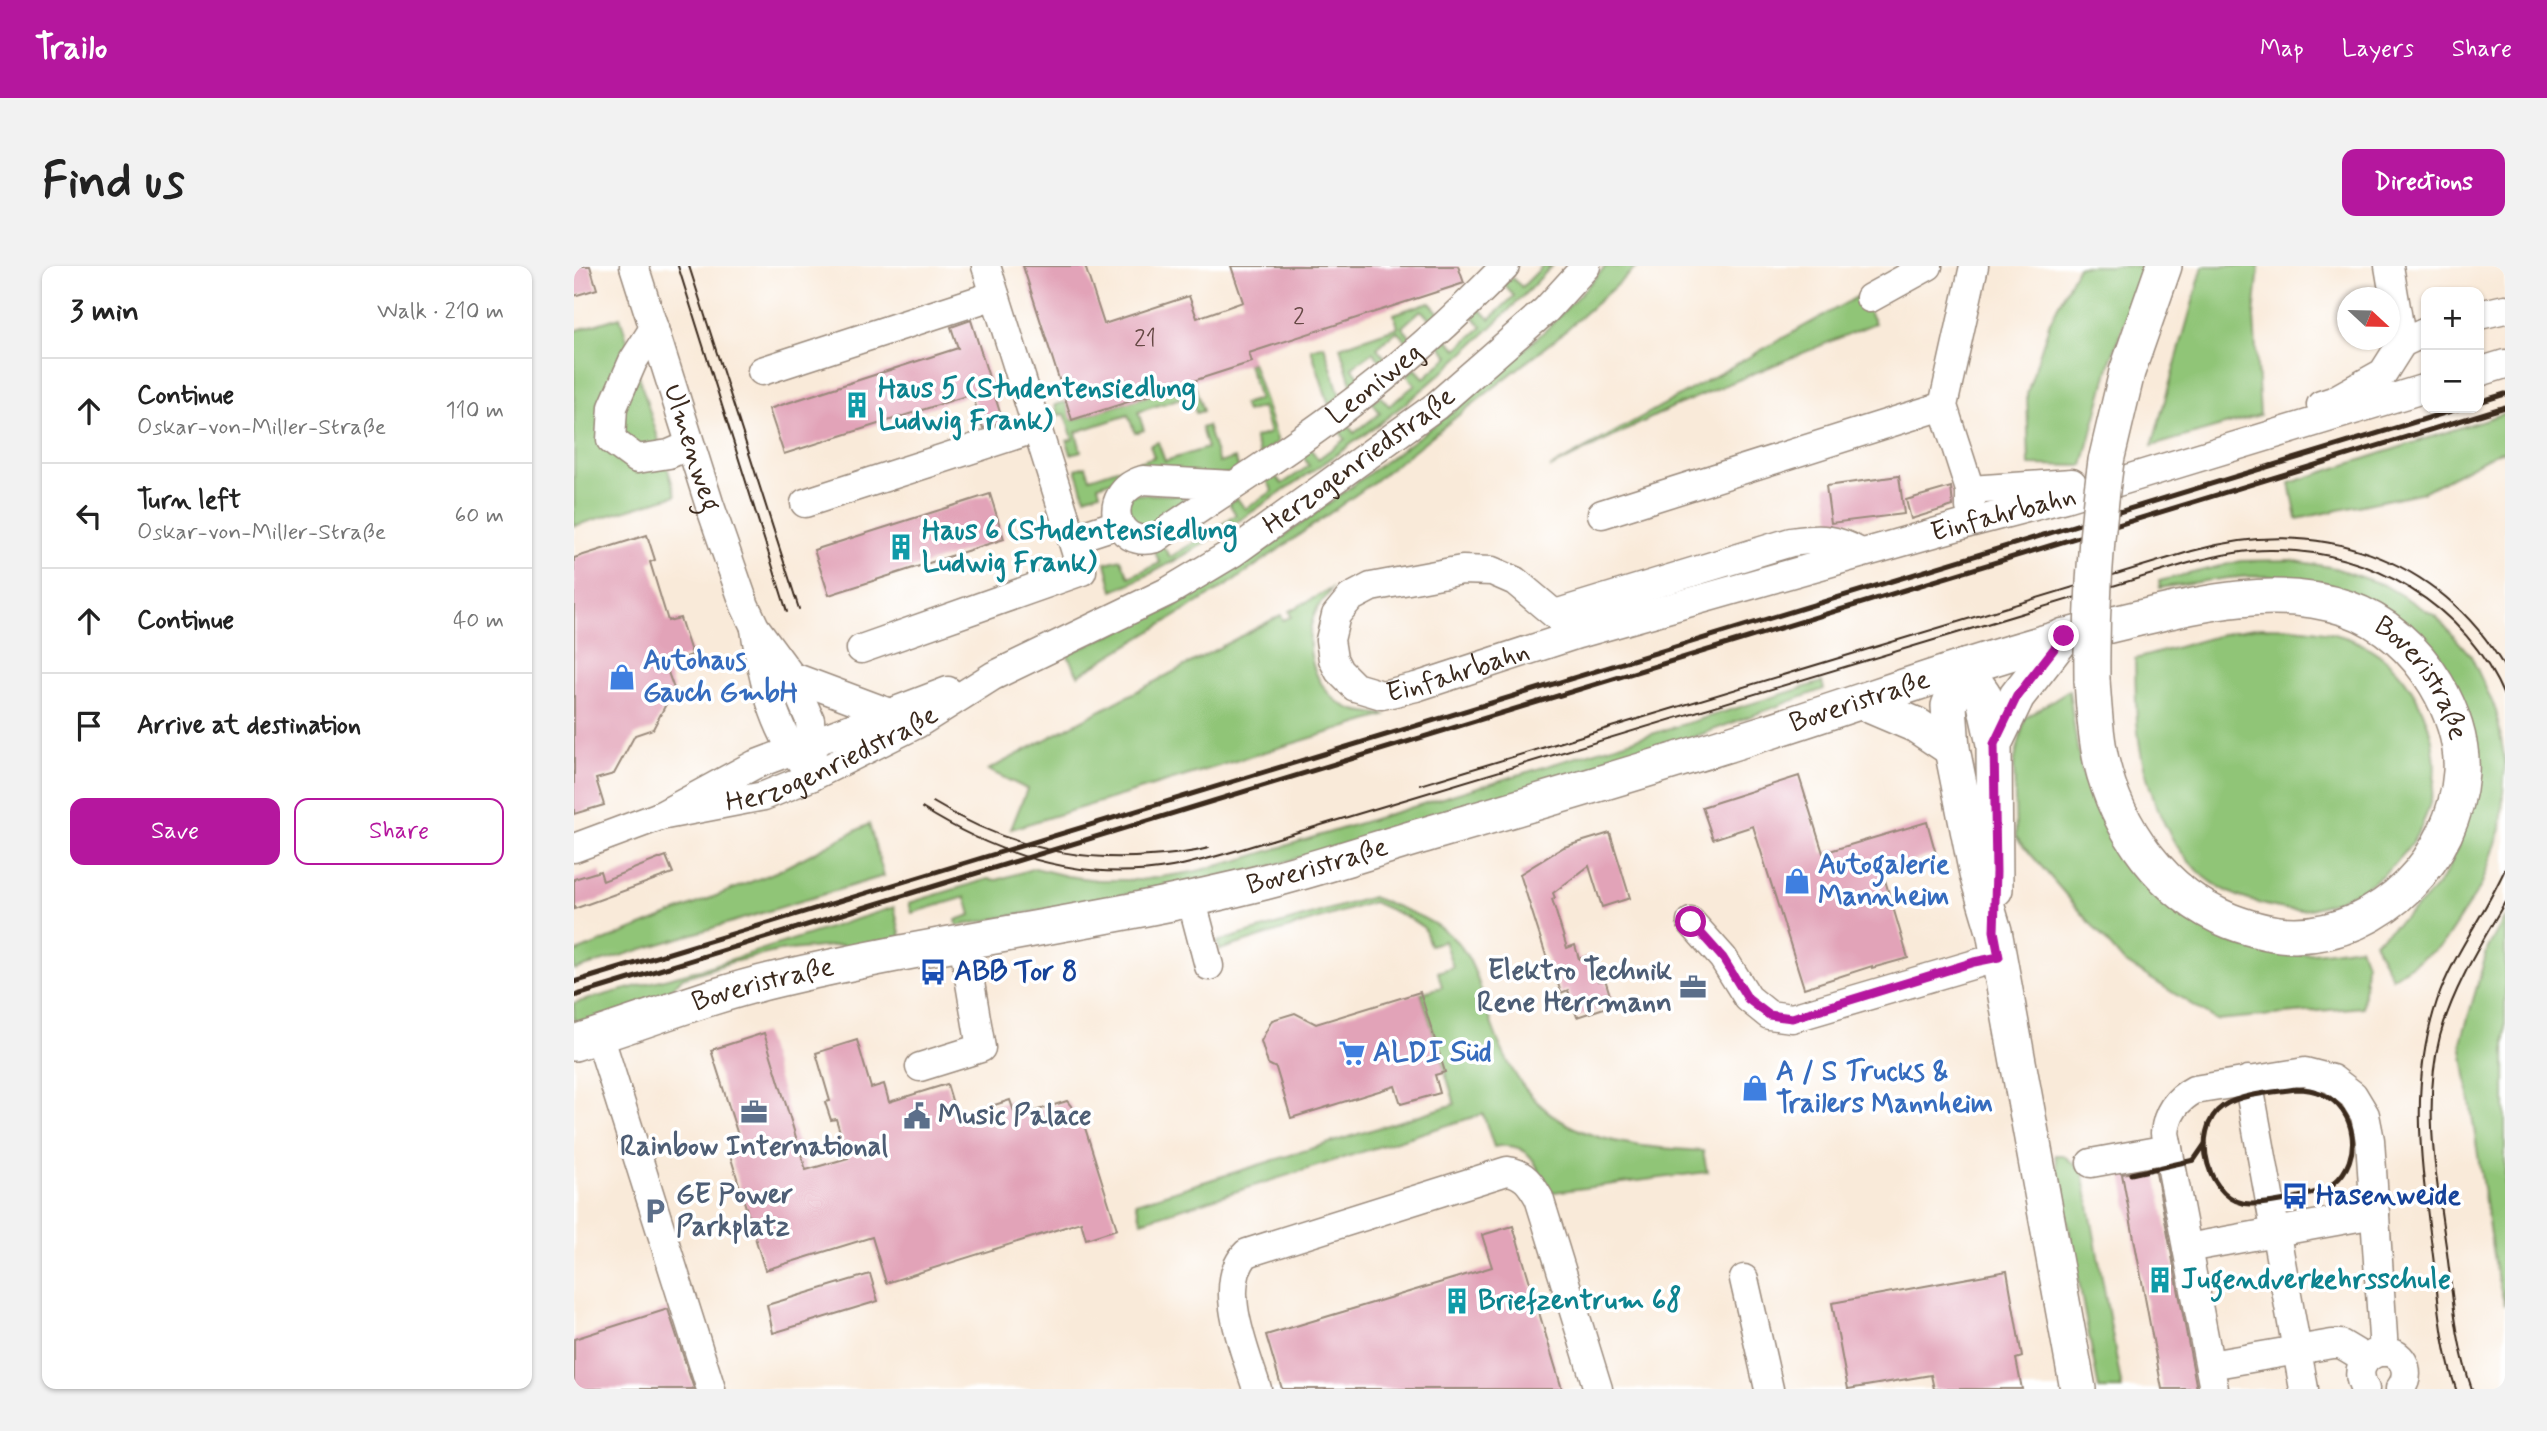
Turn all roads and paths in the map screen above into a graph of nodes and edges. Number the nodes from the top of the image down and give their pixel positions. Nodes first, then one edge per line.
1 (634, 266) edge
2 (986, 266) edge
3 (1505, 266) edge
4 (1586, 266) edge
5 (1928, 266) edge
6 (1974, 266) edge
7 (2164, 266) edge
8 (2389, 266) edge
9 (995, 295) junction
10 (1870, 298) dead end
11 (2505, 309) edge
12 (2484, 314) edge
13 (654, 328) junction
14 (2414, 337) edge
15 (2505, 364) edge
16 (2484, 370) edge
17 (762, 371) dead end
18 (2421, 390) edge
19 (1943, 406) junction
20 (1037, 428) junction
21 (690, 445) junction
22 (1232, 485) junction
23 (1970, 490) junction
24 (805, 503) dead end
25 (1602, 514) dead end
26 (1969, 523) junction
27 (1118, 524) junction
28 (1072, 539) junction
29 (1861, 554) junction
30 (1555, 614) junction
31 (755, 627) junction
32 (1578, 634) junction
33 (2064, 636) junction
34 (861, 649) dead end
35 (1964, 667) junction
36 (791, 676) junction
37 (993, 676) junction
38 (1862, 702) junction
39 (887, 712) junction
40 (1994, 744) junction
41 (802, 747) junction
42 (1952, 749) junction
43 (813, 776) junction
44 (660, 816) junction
45 (574, 848) edge
46 (1191, 898) junction
47 (1691, 922) dead end
48 (963, 941) junction
49 (1996, 944) junction
50 (1209, 966) dead end
51 (586, 1039) edge
52 (920, 1067) dead end
53 (2248, 1080) junction
54 (2168, 1149) junction
55 (2091, 1163) dead end
56 (2375, 1214) junction
57 (2276, 1231) junction
58 (2187, 1248) junction
59 (1744, 1279) dead end
60 (2297, 1349) junction
61 (2375, 1355) junction
62 (2212, 1377) edge
63 (712, 1389) edge
64 (1257, 1389) edge
65 (1598, 1389) edge
66 (1769, 1389) edge
67 (2078, 1389) edge
68 (2304, 1389) edge
69 (2365, 1389) edge
70 (2400, 1389) edge

1 - 13 street, Ulmenweg
2 - 9 street
3 - 22 street, Leoniweg
4 - 37 street, Herzogenriedstraße
5 - 10 street
6 - 19 street
7 - 33 main road, Boveristraße, bridge
8 - 14 street
9 - 17 street
9 - 20 street
11 - 12 street
13 - 21 street, Ulmenweg
13 - 21 street
14 - 23 street
15 - 16 street
18 - 26 street, Einfahrbahn
19 - 23 street
19 - 25 street
20 - 24 street
20 - 28 street
21 - 31 street, Ulmenweg
22 - 27 street, Leoniweg
22 - 27 street
23 - 26 street
26 - 29 street, Einfahrbahn
27 - 28 street
28 - 34 street
29 - 30 street
29 - 32 street, Einfahrbahn
30 - 32 street, Einfahrbahn
30 - 32 street, Einfahrbahn
31 - 36 street, Ulmenweg
31 - 41 street, Ulmenweg
33 - 35 main road, Boveristraße
33 - 40 main road
35 - 38 main road, Boveristraße
35 - 40 main road
35 - 42 main road
36 - 39 street
36 - 41 street, Ulmenweg
37 - 39 street, Herzogenriedstraße
37 - 43 street, Herzogenriedstraße
38 - 42 main road
38 - 46 main road, Boveristraße
39 - 41 street, Herzogenriedstraße
40 - 49 main road
41 - 43 street, Ulmenweg
41 - 44 street, Herzogenriedstraße
42 - 49 main road
43 - 44 street, Herzogenriedstraße
44 - 45 street
46 - 48 main road, Boveristraße
46 - 50 street
47 - 49 street
48 - 51 main road, Boveristraße
48 - 52 street
49 - 67 main road
51 - 63 street
53 - 54 street
53 - 56 street
53 - 57 street
54 - 55 street
54 - 58 street
56 - 57 street
56 - 61 street
57 - 58 street
57 - 60 street
58 - 62 street
59 - 66 street
60 - 61 street
60 - 62 street
60 - 68 street
61 - 69 street
61 - 70 street
64 - 65 street

